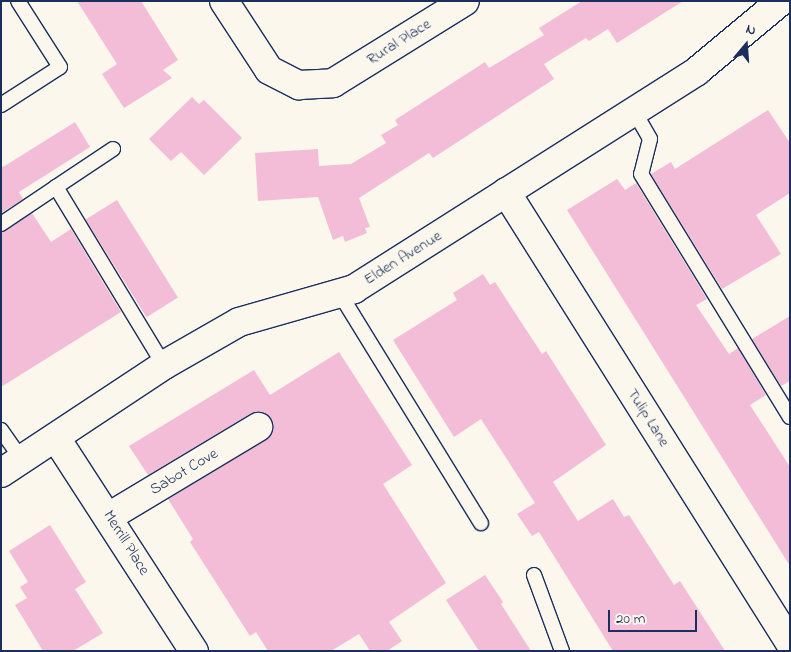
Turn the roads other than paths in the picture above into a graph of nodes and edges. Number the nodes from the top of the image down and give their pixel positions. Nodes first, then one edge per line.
1 (18, 1) edge
2 (224, 1) edge
3 (465, 1) edge
4 (781, 1) edge
5 (1, 105) edge
6 (634, 111) junction
7 (113, 149) dead end
8 (56, 187) junction
9 (506, 192) junction
10 (1, 224) edge
11 (340, 294) junction
12 (164, 365) junction
13 (790, 417) edge
14 (258, 427) dead end
15 (1, 430) edge
16 (56, 438) junction
17 (12, 466) edge
18 (110, 516) junction
19 (481, 523) dead end
20 (534, 575) dead end
21 (787, 634) edge
22 (194, 651) edge
23 (562, 651) edge

1 - 5 lane
2 - 3 street, Rural Place
4 - 6 street, Elden Avenue
6 - 9 street, Elden Avenue
6 - 13 lane
7 - 8 lane
8 - 10 lane
8 - 12 lane
9 - 11 street, Elden Avenue
9 - 21 street, Tulip Lane
11 - 12 street, Elden Avenue
11 - 19 lane
12 - 16 street, Elden Avenue
14 - 18 street, Sabot Cove
15 - 17 lane
16 - 17 street, Elden Avenue
16 - 18 street, Merrill Place
18 - 22 street, Merrill Place
20 - 23 lane

